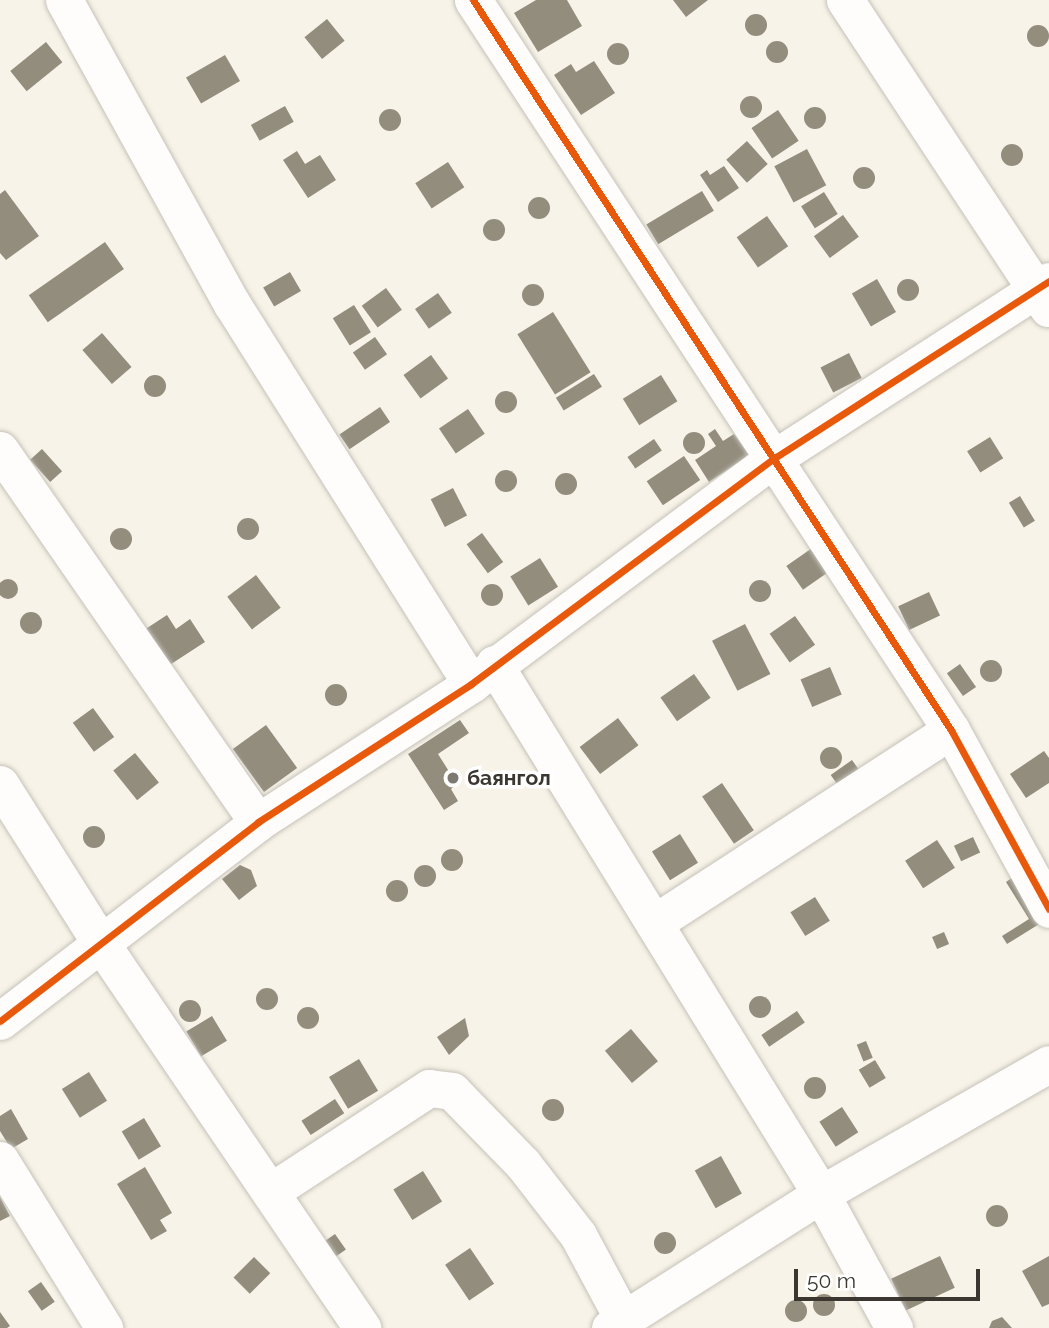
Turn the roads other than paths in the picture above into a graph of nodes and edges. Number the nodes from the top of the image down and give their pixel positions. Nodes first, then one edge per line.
1 (64, 0) edge
2 (473, 0) edge
3 (845, 0) edge
4 (1045, 293) edge
5 (0, 450) edge
6 (776, 457) junction
7 (482, 674) junction
8 (951, 730) junction
9 (0, 785) edge
10 (258, 822) junction
11 (1049, 909) edge
12 (653, 923) junction
13 (100, 942) junction
14 (0, 1021) edge
15 (1049, 1064) edge
16 (0, 1160) edge
17 (270, 1192) junction
18 (821, 1194) junction
19 (617, 1324) edge
20 (104, 1328) edge
21 (362, 1328) edge
22 (894, 1328) edge

1 - 7 street
2 - 6 street
3 - 4 street
4 - 6 street
5 - 10 street
6 - 7 street
6 - 8 street
7 - 10 street
7 - 12 street
8 - 11 street
8 - 12 street
9 - 13 street
10 - 13 street
12 - 18 street
13 - 14 street
13 - 17 street
15 - 18 street
16 - 20 street
17 - 19 street
17 - 21 street
18 - 19 street
18 - 22 street

